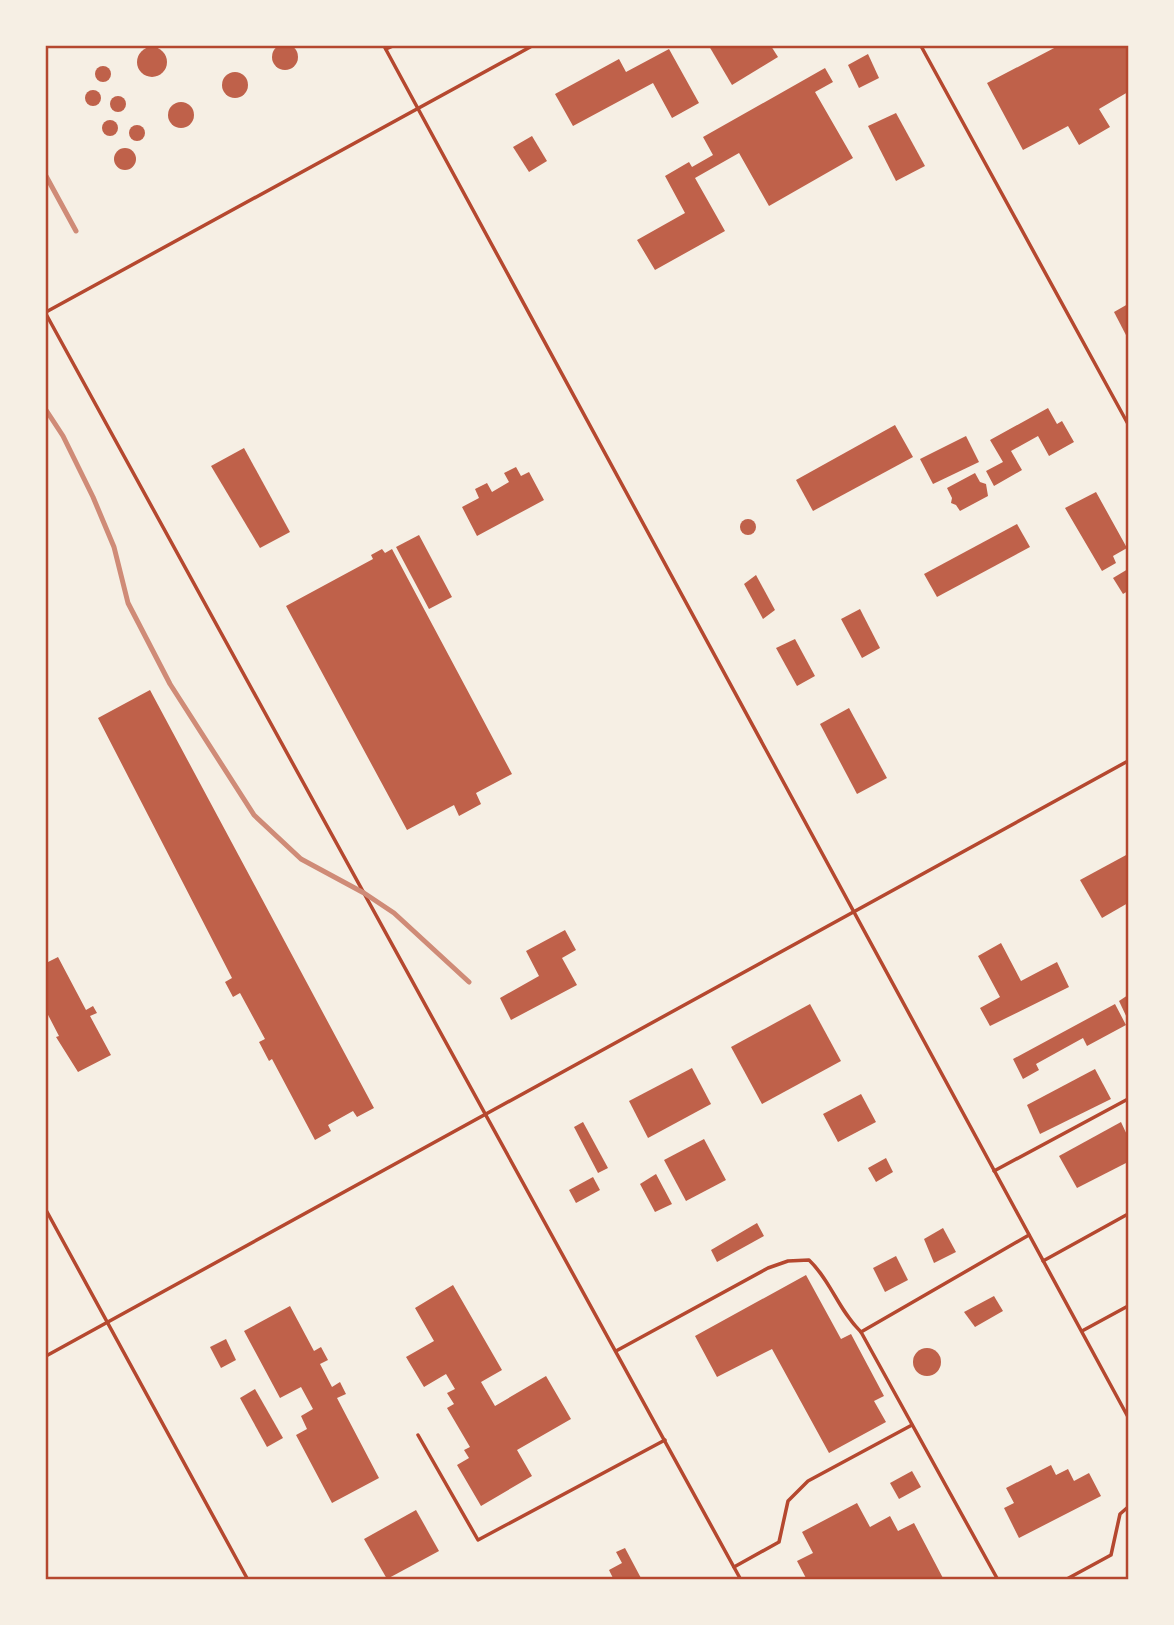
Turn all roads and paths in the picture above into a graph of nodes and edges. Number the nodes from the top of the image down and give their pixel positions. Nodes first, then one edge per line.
1 (393, 46) edge
2 (532, 46) edge
3 (921, 46) edge
4 (385, 47) edge
5 (418, 107) junction
6 (46, 313) edge
7 (1129, 424) edge
8 (1129, 761) edge
9 (855, 914) junction
10 (1129, 1099) edge
11 (486, 1115) junction
12 (994, 1171) junction
13 (46, 1210) edge
14 (1129, 1214) edge
15 (1030, 1236) junction
16 (1043, 1261) junction
17 (1129, 1306) edge
18 (107, 1322) junction
19 (1082, 1331) junction
20 (861, 1332) junction
21 (616, 1351) junction
22 (46, 1356) edge
23 (1129, 1417) edge
24 (912, 1424) junction
25 (418, 1435) dead end
26 (665, 1440) junction
27 (1129, 1507) edge
28 (734, 1567) junction
29 (248, 1580) edge
30 (741, 1580) edge
31 (998, 1580) edge
32 (1065, 1580) edge

1 - 4 lane
2 - 5 lane
3 - 7 lane
4 - 5 lane
5 - 6 lane
5 - 9 lane
6 - 11 lane
8 - 9 lane
9 - 11 lane
9 - 12 lane
10 - 12 lane
11 - 18 lane
11 - 21 lane
12 - 15 lane
13 - 18 lane
14 - 16 lane
15 - 16 lane
15 - 20 lane
16 - 19 lane
17 - 19 lane
18 - 22 lane
18 - 29 lane
19 - 23 lane
20 - 21 lane
20 - 24 lane
21 - 26 lane
24 - 28 lane
24 - 31 lane
25 - 26 lane
26 - 28 lane
27 - 32 lane
28 - 30 lane

